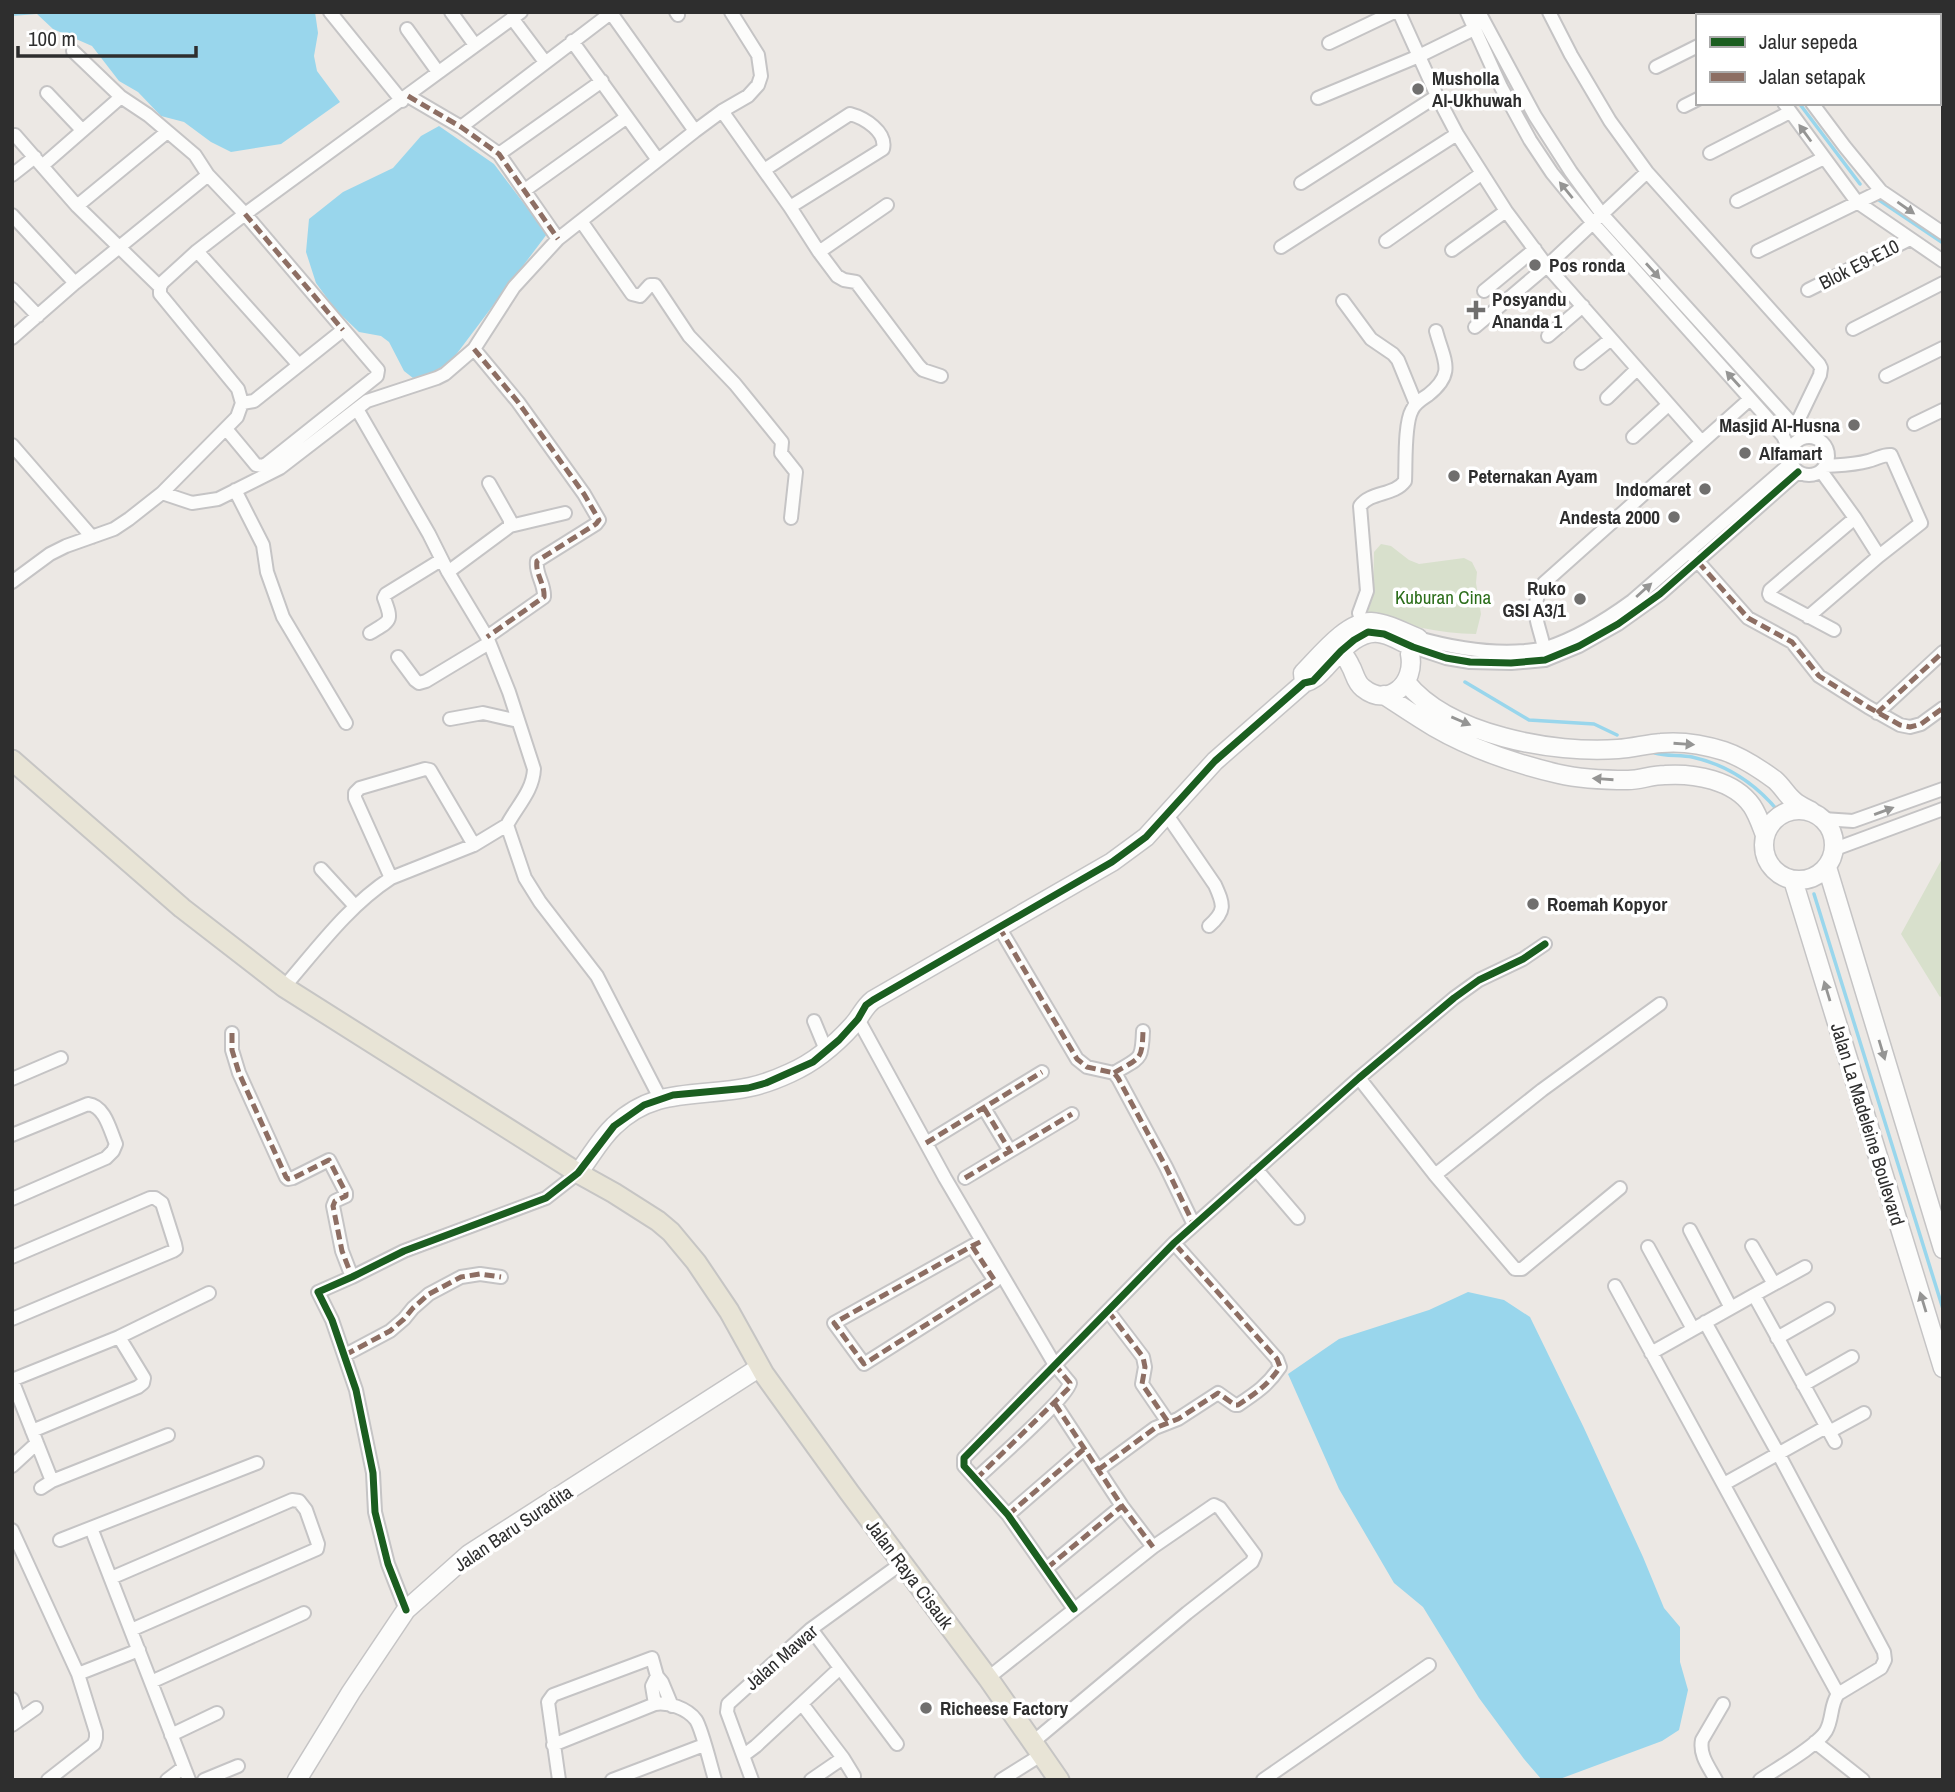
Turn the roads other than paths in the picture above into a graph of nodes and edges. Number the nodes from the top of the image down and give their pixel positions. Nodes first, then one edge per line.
1 (330, 12) edge
2 (451, 12) edge
3 (731, 12) edge
4 (1397, 12) edge
5 (1466, 12) edge
6 (1479, 12) edge
7 (1549, 12) edge
8 (611, 13) edge
9 (516, 15) edge
10 (407, 29) dead end
11 (1474, 29) junction
12 (572, 41) junction
13 (1329, 43) dead end
14 (475, 45) junction
15 (1696, 47) edge
16 (73, 51) dead end
17 (1419, 56) junction
18 (545, 62) junction
19 (1656, 67) dead end
20 (438, 72) junction
21 (602, 81) junction
22 (47, 93) dead end
23 (1437, 96) junction
24 (121, 97) junction
25 (1318, 98) dead end
26 (405, 99) junction
27 (1696, 100) edge
28 (1813, 105) edge
29 (1684, 106) dead end
30 (1787, 108) edge
31 (722, 111) junction
32 (627, 117) junction
33 (461, 127) junction
34 (82, 130) junction
35 (695, 131) junction
36 (1544, 131) junction
37 (167, 132) junction
38 (1457, 134) junction
39 (15, 135) dead end
40 (1530, 140) junction
41 (1710, 153) dead end
42 (499, 154) junction
43 (1824, 158) junction
44 (658, 160) junction
45 (38, 162) junction
46 (764, 170) junction
47 (1647, 172) junction
48 (1480, 174) junction
49 (12, 175) edge
50 (208, 175) junction
51 (1301, 183) dead end
52 (525, 190) junction
53 (1881, 191) junction
54 (1737, 201) dead end
55 (1857, 202) junction
56 (887, 205) dead end
57 (77, 206) junction
58 (790, 207) junction
59 (1506, 211) junction
60 (246, 214) junction
61 (12, 215) edge
62 (1597, 218) junction
63 (581, 220) junction
64 (1943, 233) edge
65 (558, 239) junction
66 (1910, 239) junction
67 (1386, 241) dead end
68 (119, 247) junction
69 (1281, 247) dead end
70 (1535, 249) junction
71 (1452, 250) dead end
72 (197, 251) junction
73 (1758, 251) dead end
74 (818, 252) junction
75 (1943, 261) edge
76 (1547, 266) junction
77 (75, 283) junction
78 (1943, 283) edge
79 (160, 287) junction
80 (12, 289) edge
81 (1484, 290) dead end
82 (1808, 290) dead end
83 (1343, 301) dead end
84 (1583, 306) junction
85 (37, 316) junction
86 (1475, 327) dead end
87 (1853, 329) dead end
88 (342, 330) junction
89 (1436, 331) dead end
90 (1548, 336) dead end
91 (12, 338) edge
92 (1611, 339) junction
93 (1943, 348) edge
94 (474, 349) junction
95 (1581, 363) dead end
96 (298, 365) junction
97 (1637, 369) junction
98 (941, 376) dead end
99 (1886, 376) dead end
100 (1608, 398) dead end
101 (1750, 398) junction
102 (243, 403) junction
103 (1416, 404) junction
104 (1668, 405) junction
105 (357, 409) junction
106 (1943, 410) edge
107 (1914, 424) dead end
108 (1795, 428) junction
109 (226, 430) junction
110 (1633, 437) dead end
111 (1807, 437) junction
112 (1702, 441) junction
113 (12, 445) edge
114 (1793, 462) junction
115 (1823, 469) junction
116 (489, 483) dead end
117 (235, 490) junction
118 (162, 492) junction
119 (565, 513) dead end
120 (1855, 517) junction
121 (791, 518) dead end
122 (510, 526) junction
123 (92, 537) junction
124 (1688, 551) junction
125 (1879, 556) junction
126 (441, 560) junction
127 (1698, 562) junction
128 (448, 572) junction
129 (12, 582) edge
130 (1808, 617) junction
131 (1362, 622) junction
132 (1834, 630) dead end
133 (370, 633) dead end
134 (488, 640) junction
135 (1338, 646) junction
136 (1413, 646) junction
137 (1943, 652) edge
138 (1544, 655) junction
139 (398, 657) dead end
140 (1308, 682) junction
141 (1406, 682) junction
142 (1358, 684) junction
143 (1384, 695) junction
144 (1943, 708) edge
145 (1877, 713) junction
146 (450, 719) dead end
147 (518, 721) junction
148 (346, 723) dead end
149 (12, 760) edge
150 (1943, 789) edge
151 (1943, 809) edge
152 (1167, 815) junction
153 (1817, 815) junction
154 (507, 825) junction
155 (1765, 835) junction
156 (474, 845) junction
157 (1835, 849) junction
158 (1827, 867) junction
159 (321, 869) dead end
160 (391, 878) junction
161 (1793, 880) junction
162 (355, 906) junction
163 (1209, 926) dead end
164 (999, 927) junction
165 (1545, 944) dead end
166 (284, 987) junction
167 (1660, 1004) dead end
168 (858, 1019) junction
169 (814, 1021) dead end
170 (1143, 1031) dead end
171 (232, 1033) dead end
172 (826, 1050) junction
173 (61, 1058) dead end
174 (1042, 1072) dead end
175 (1114, 1073) junction
176 (1359, 1078) junction
177 (12, 1079) edge
178 (660, 1098) junction
179 (984, 1108) junction
180 (1072, 1115) dead end
181 (12, 1135) edge
182 (926, 1143) junction
183 (1010, 1151) junction
184 (1256, 1169) junction
185 (578, 1173) junction
186 (1435, 1175) junction
187 (965, 1178) dead end
188 (1620, 1188) dead end
189 (12, 1199) edge
190 (1298, 1218) dead end
191 (1194, 1225) junction
192 (1690, 1230) dead end
193 (977, 1243) junction
194 (1174, 1243) junction
195 (1752, 1246) dead end
196 (1648, 1247) dead end
197 (1943, 1248) edge
198 (12, 1257) edge
199 (1805, 1267) dead end
200 (352, 1277) junction
201 (501, 1277) dead end
202 (1774, 1284) junction
203 (1615, 1286) dead end
204 (209, 1293) dead end
205 (1754, 1295) junction
206 (1731, 1308) junction
207 (1828, 1309) dead end
208 (1108, 1311) junction
209 (12, 1319) edge
210 (1699, 1325) junction
211 (119, 1337) junction
212 (1777, 1338) junction
213 (1651, 1353) junction
214 (345, 1355) junction
215 (1852, 1357) dead end
216 (1055, 1365) junction
217 (760, 1367) junction
218 (1943, 1368) edge
219 (1803, 1385) junction
220 (1055, 1404) junction
221 (1864, 1413) dead end
222 (1168, 1422) junction
223 (168, 1434) dead end
224 (1830, 1434) junction
225 (34, 1437) junction
226 (1084, 1449) junction
227 (1778, 1453) junction
228 (257, 1463) dead end
229 (12, 1466) edge
230 (1098, 1470) junction
231 (976, 1479) junction
232 (1724, 1484) junction
233 (1122, 1506) junction
234 (1008, 1515) junction
235 (91, 1528) junction
236 (12, 1530) edge
237 (60, 1540) dead end
238 (1153, 1547) junction
239 (902, 1563) junction
240 (1047, 1568) junction
241 (111, 1578) junction
242 (407, 1609) junction
243 (1074, 1609) junction
244 (304, 1613) dead end
245 (811, 1629) junction
246 (131, 1630) junction
247 (139, 1650) junction
248 (1429, 1665) dead end
249 (840, 1668) junction
250 (78, 1674) junction
251 (656, 1676) junction
252 (988, 1678) junction
253 (151, 1682) junction
254 (1838, 1694) junction
255 (12, 1699) edge
256 (655, 1704) junction
257 (802, 1704) junction
258 (1723, 1704) dead end
259 (672, 1706) junction
260 (36, 1708) dead end
261 (217, 1713) dead end
262 (16, 1723) edge
263 (171, 1735) junction
264 (1815, 1742) junction
265 (897, 1744) dead end
266 (553, 1745) junction
267 (704, 1745) junction
268 (1037, 1749) junction
269 (744, 1755) junction
270 (843, 1758) junction
271 (238, 1766) dead end
272 (186, 1773) edge
273 (854, 1776) dead end
274 (48, 1780) edge
275 (166, 1780) edge
276 (204, 1780) edge
277 (298, 1780) edge
278 (559, 1780) edge
279 (612, 1780) edge
280 (715, 1780) edge
281 (752, 1780) edge
282 (811, 1780) edge
283 (1001, 1780) edge
284 (1059, 1780) edge
285 (1263, 1780) edge
286 (1716, 1780) edge
287 (1760, 1780) edge
288 (1863, 1780) edge

1 - 26 street
2 - 14 street
3 - 31 street
4 - 13 street
4 - 17 street
5 - 11 street
6 - 36 street
7 - 47 street
8 - 12 street
8 - 35 street
9 - 14 street
9 - 18 street
10 - 20 street
11 - 17 street
11 - 40 street
12 - 18 street
12 - 21 street
14 - 20 street
15 - 19 street
16 - 24 street
17 - 23 street
17 - 25 street
18 - 33 street
20 - 26 street
21 - 32 street
21 - 42 street
22 - 34 street
23 - 38 street
23 - 51 street
24 - 34 street
24 - 37 street
26 - 33 street
26 - 60 street
27 - 29 street
28 - 53 street
30 - 41 street
43 -> 30 street
31 - 35 street
31 - 46 street
32 - 44 street
32 - 52 street
33 - 42 street
34 - 45 street
35 - 44 street
36 - 40 street
36 - 62 street
37 - 50 street
37 - 57 street
38 - 48 street
38 - 69 street
39 - 45 street
62 -> 40 street
42 - 52 street
43 - 54 street
43 - 55 street
44 - 63 street
45 - 49 street
45 - 57 street
46 - 58 street
46 - 58 street
47 - 62 street
47 - 108 street
48 - 59 street
48 - 67 street
50 - 60 street
50 - 68 street
52 - 65 street
53 - 55 street
53 -> 64 street
55 - 66 street
55 - 73 street
56 - 74 street
57 - 68 street
58 - 74 street
59 - 70 street
59 - 71 street
60 - 72 street
60 - 88 street
61 - 77 street
62 - 76 street
101 -> 62 street
62 -> 108 street
63 - 65 street
63 - 121 street
65 - 94 street
66 - 75 street
66 - 82 street, Blok E9-E10
68 - 77 street
68 - 79 street
70 - 76 street
70 - 81 street
72 - 79 street
72 - 96 street
74 - 98 street
76 - 84 street
76 - 86 street
77 - 85 street
78 - 87 street
79 - 102 street
80 - 85 street
83 - 103 street
84 - 90 street
84 - 92 street
85 - 91 street
88 - 96 street
88 - 109 street
89 - 103 street
92 - 95 street
92 - 97 street
93 - 99 street
94 - 105 street
94 - 134 street
96 - 102 street
97 - 100 street
97 - 104 street
101 - 112 street
101 - 114 street
102 - 109 street
103 - 131 street
104 - 110 street
104 - 112 street
105 - 117 street
105 - 126 street
106 - 107 street
108 - 111 street
109 - 118 street
111 - 114 street
111 - 115 street
112 - 138 street
113 - 123 street
114 - 115 street
114 - 124 street
114 - 127 street
115 - 120 street
115 - 125 street
116 - 122 street
117 - 118 street
117 - 148 street
118 - 123 street
119 - 122 street
120 - 125 street
120 - 130 street
122 - 128 street
123 - 129 street
124 - 127 street
138 -> 124 street
125 - 130 street
126 - 128 street
126 - 133 street
127 - 138 street
127 - 145 street
128 - 134 street
130 - 132 street
131 - 135 street
131 - 136 street
134 - 139 street
134 - 147 street
135 - 136 street
135 - 140 street
135 - 142 street
136 - 138 street
136 - 141 street
137 - 145 street
140 - 142 street
140 - 152 street
141 - 143 street
141 -> 153 street
142 - 143 street
155 -> 143 street
144 - 145 street
146 - 147 street
147 - 154 street
149 - 166 main road, Jalan Raya Cisauk
153 -> 150 street
151 - 157 street
152 - 163 street
152 - 164 street
153 - 155 street
153 - 157 street
154 - 156 street
154 - 178 street
155 - 161 street
156 - 160 street
156 - 160 street
157 - 158 street
158 - 161 street
158 -> 197 street, Jalan La Madeleine Boulevard
159 - 162 street
160 - 162 street
218 -> 161 street, Jalan La Madeleine Boulevard
162 - 166 street
164 - 168 street
164 - 175 street
165 - 176 street
166 - 185 main road, Jalan Raya Cisauk
167 - 186 street
168 - 172 street
168 - 182 street
169 - 172 street
170 - 175 street
171 - 200 street
172 - 178 street
173 - 177 street
174 - 179 street
175 - 191 street
176 - 184 street
176 - 186 street
178 - 185 street
179 - 182 street
179 - 183 street
180 - 183 street
181 - 189 street
182 - 193 street
183 - 187 street
184 - 190 street
184 - 191 street
185 - 200 street
185 - 217 main road, Jalan Raya Cisauk
186 - 188 street
191 - 194 street
192 - 206 street
193 - 193 street
193 - 216 street
194 - 208 street
194 - 222 street
195 - 202 street
196 - 210 street
198 - 209 street
199 - 202 street
200 - 214 street
201 - 214 street
202 - 205 street
203 - 213 street
204 - 211 street
205 - 206 street
205 - 212 street
206 - 210 street
207 - 212 street
208 - 216 street
208 - 222 street
210 - 213 street
210 - 227 street
211 - 225 street
211 - 225 street
212 - 219 street
213 - 232 street
214 - 242 street
215 - 219 street
216 - 220 street
216 - 231 street
217 - 239 main road, Jalan Raya Cisauk
217 - 242 street, Jalan Baru Suradita
219 - 224 street
220 - 226 street
220 - 231 street
221 - 224 street
222 - 230 street
223 - 225 street
224 - 227 street
225 - 229 street
226 - 230 street
226 - 234 street
227 - 232 street
227 - 254 street
228 - 235 street
230 - 233 street
231 - 234 street
232 - 254 street
233 - 238 street
233 - 240 street
234 - 240 street
235 - 237 street
235 - 241 street
236 - 250 street
238 - 243 street
238 - 268 street
239 - 245 street, Jalan Mawar
239 - 252 main road, Jalan Raya Cisauk
240 - 243 street
241 - 246 street
241 - 246 street
242 - 277 street, Jalan Baru Suradita
243 - 252 street
244 - 253 street
245 - 249 street
245 - 269 street, Jalan Mawar
246 - 247 street
247 - 250 street
247 - 253 street
248 - 285 street
249 - 257 street
249 - 265 street
250 - 274 street
251 - 256 street
251 - 259 street
251 - 266 street
252 - 268 main road, Jalan Raya Cisauk
253 - 263 street
254 - 264 street
255 - 262 street
256 - 259 street
256 - 266 street
257 - 269 street
257 - 270 street
258 - 286 street
259 - 267 street
260 - 262 street
261 - 263 street
263 - 272 street
264 - 287 street
264 - 288 street
266 - 278 street
267 - 279 street
267 - 280 street
268 - 283 street
268 - 284 main road, Jalan Raya Cisauk
269 - 281 street, Jalan Mawar
270 - 273 street
270 - 282 street
271 - 276 street
272 - 275 street

